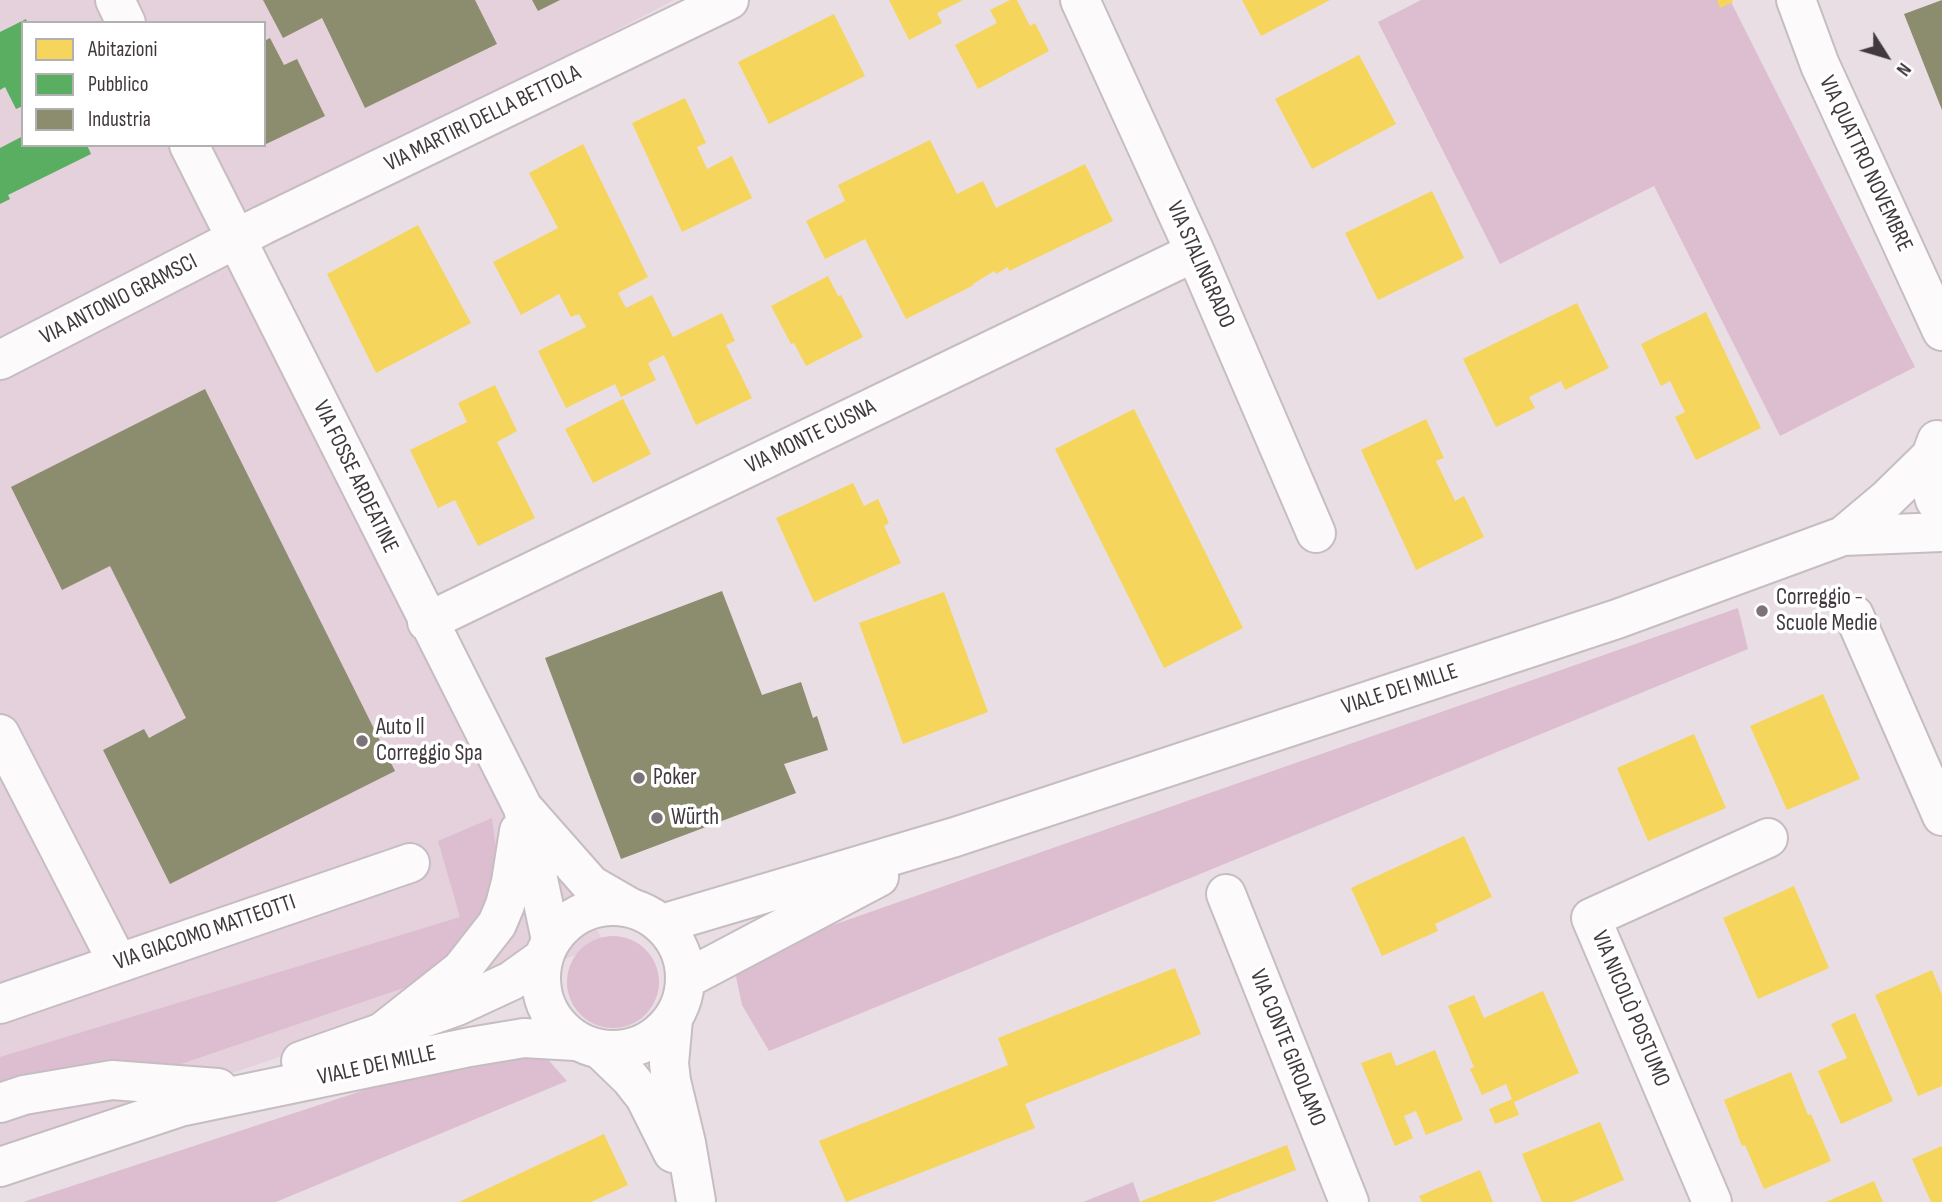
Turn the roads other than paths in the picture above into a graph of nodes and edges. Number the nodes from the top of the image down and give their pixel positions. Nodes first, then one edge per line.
1 (114, 0) edge
2 (729, 0) edge
3 (1080, 0) edge
4 (1796, 0) edge
5 (125, 21) edge
6 (190, 147) edge
7 (237, 239) junction
8 (1195, 252) junction
9 (1941, 331) edge
10 (0, 360) edge
11 (1936, 445) edge
12 (1942, 510) edge
13 (1942, 532) edge
14 (1316, 533) dead end
15 (1843, 536) junction
16 (1854, 615) dead end
17 (427, 622) junction
18 (0, 734) edge
19 (523, 808) junction
20 (1942, 816) edge
21 (955, 837) junction
22 (1768, 838) dead end
23 (410, 863) dead end
24 (1226, 894) dead end
25 (645, 916) junction
26 (547, 949) junction
27 (118, 963) junction
28 (686, 979) junction
29 (0, 1004) edge
30 (673, 1019) junction
31 (377, 1036) junction
32 (588, 1045) junction
33 (218, 1088) junction
34 (0, 1103) edge
35 (180, 1107) junction
36 (0, 1167) edge
37 (696, 1202) edge
38 (1349, 1202) edge
39 (1712, 1202) edge

1 - 5 street
2 - 7 street, VIA MARTIRI DELLA BETTOLA
3 - 8 street, VIA STALINGRADO
4 - 9 street, VIA QUATTRO NOVEMBRE
6 - 7 street, VIA FOSSE ARDEATINE
7 - 10 street, VIA ANTONIO GRAMSCI
7 - 17 street, VIA FOSSE ARDEATINE
8 - 14 street, VIA STALINGRADO
8 - 17 street, VIA MONTE CUSNA
11 - 12 street, VIALE DEI MILLE
11 - 15 street, VIALE DEI MILLE
13 - 15 street, VIALE DEI MILLE
15 - 21 street, VIALE DEI MILLE
16 - 20 street
17 - 19 street, VIA FOSSE ARDEATINE
18 - 27 street
19 - 25 street, VIA FOSSE ARDEATINE
19 - 26 street, VIA FOSSE ARDEATINE
19 - 31 street
21 - 25 street, VIALE DEI MILLE
21 - 28 street, VIALE DEI MILLE
22 - 39 street, VIA NICOLÒ POSTUMO
23 - 27 street, VIA GIACOMO MATTEOTTI
24 - 38 street, VIA CONTE GIROLAMO
25 - 26 street, VIALE DEI MILLE
25 - 28 street
26 - 31 street, VIALE DEI MILLE
26 - 32 street
27 - 29 street, VIA GIACOMO MATTEOTTI
28 - 30 street, VIALE DEI MILLE
30 - 32 street, VIALE DEI MILLE
30 - 37 street
31 - 33 street, VIALE DEI MILLE
32 - 35 street, VIALE DEI MILLE
32 - 37 street
33 - 34 street
33 - 35 street, VIALE DEI MILLE
35 - 36 street, VIALE DEI MILLE

